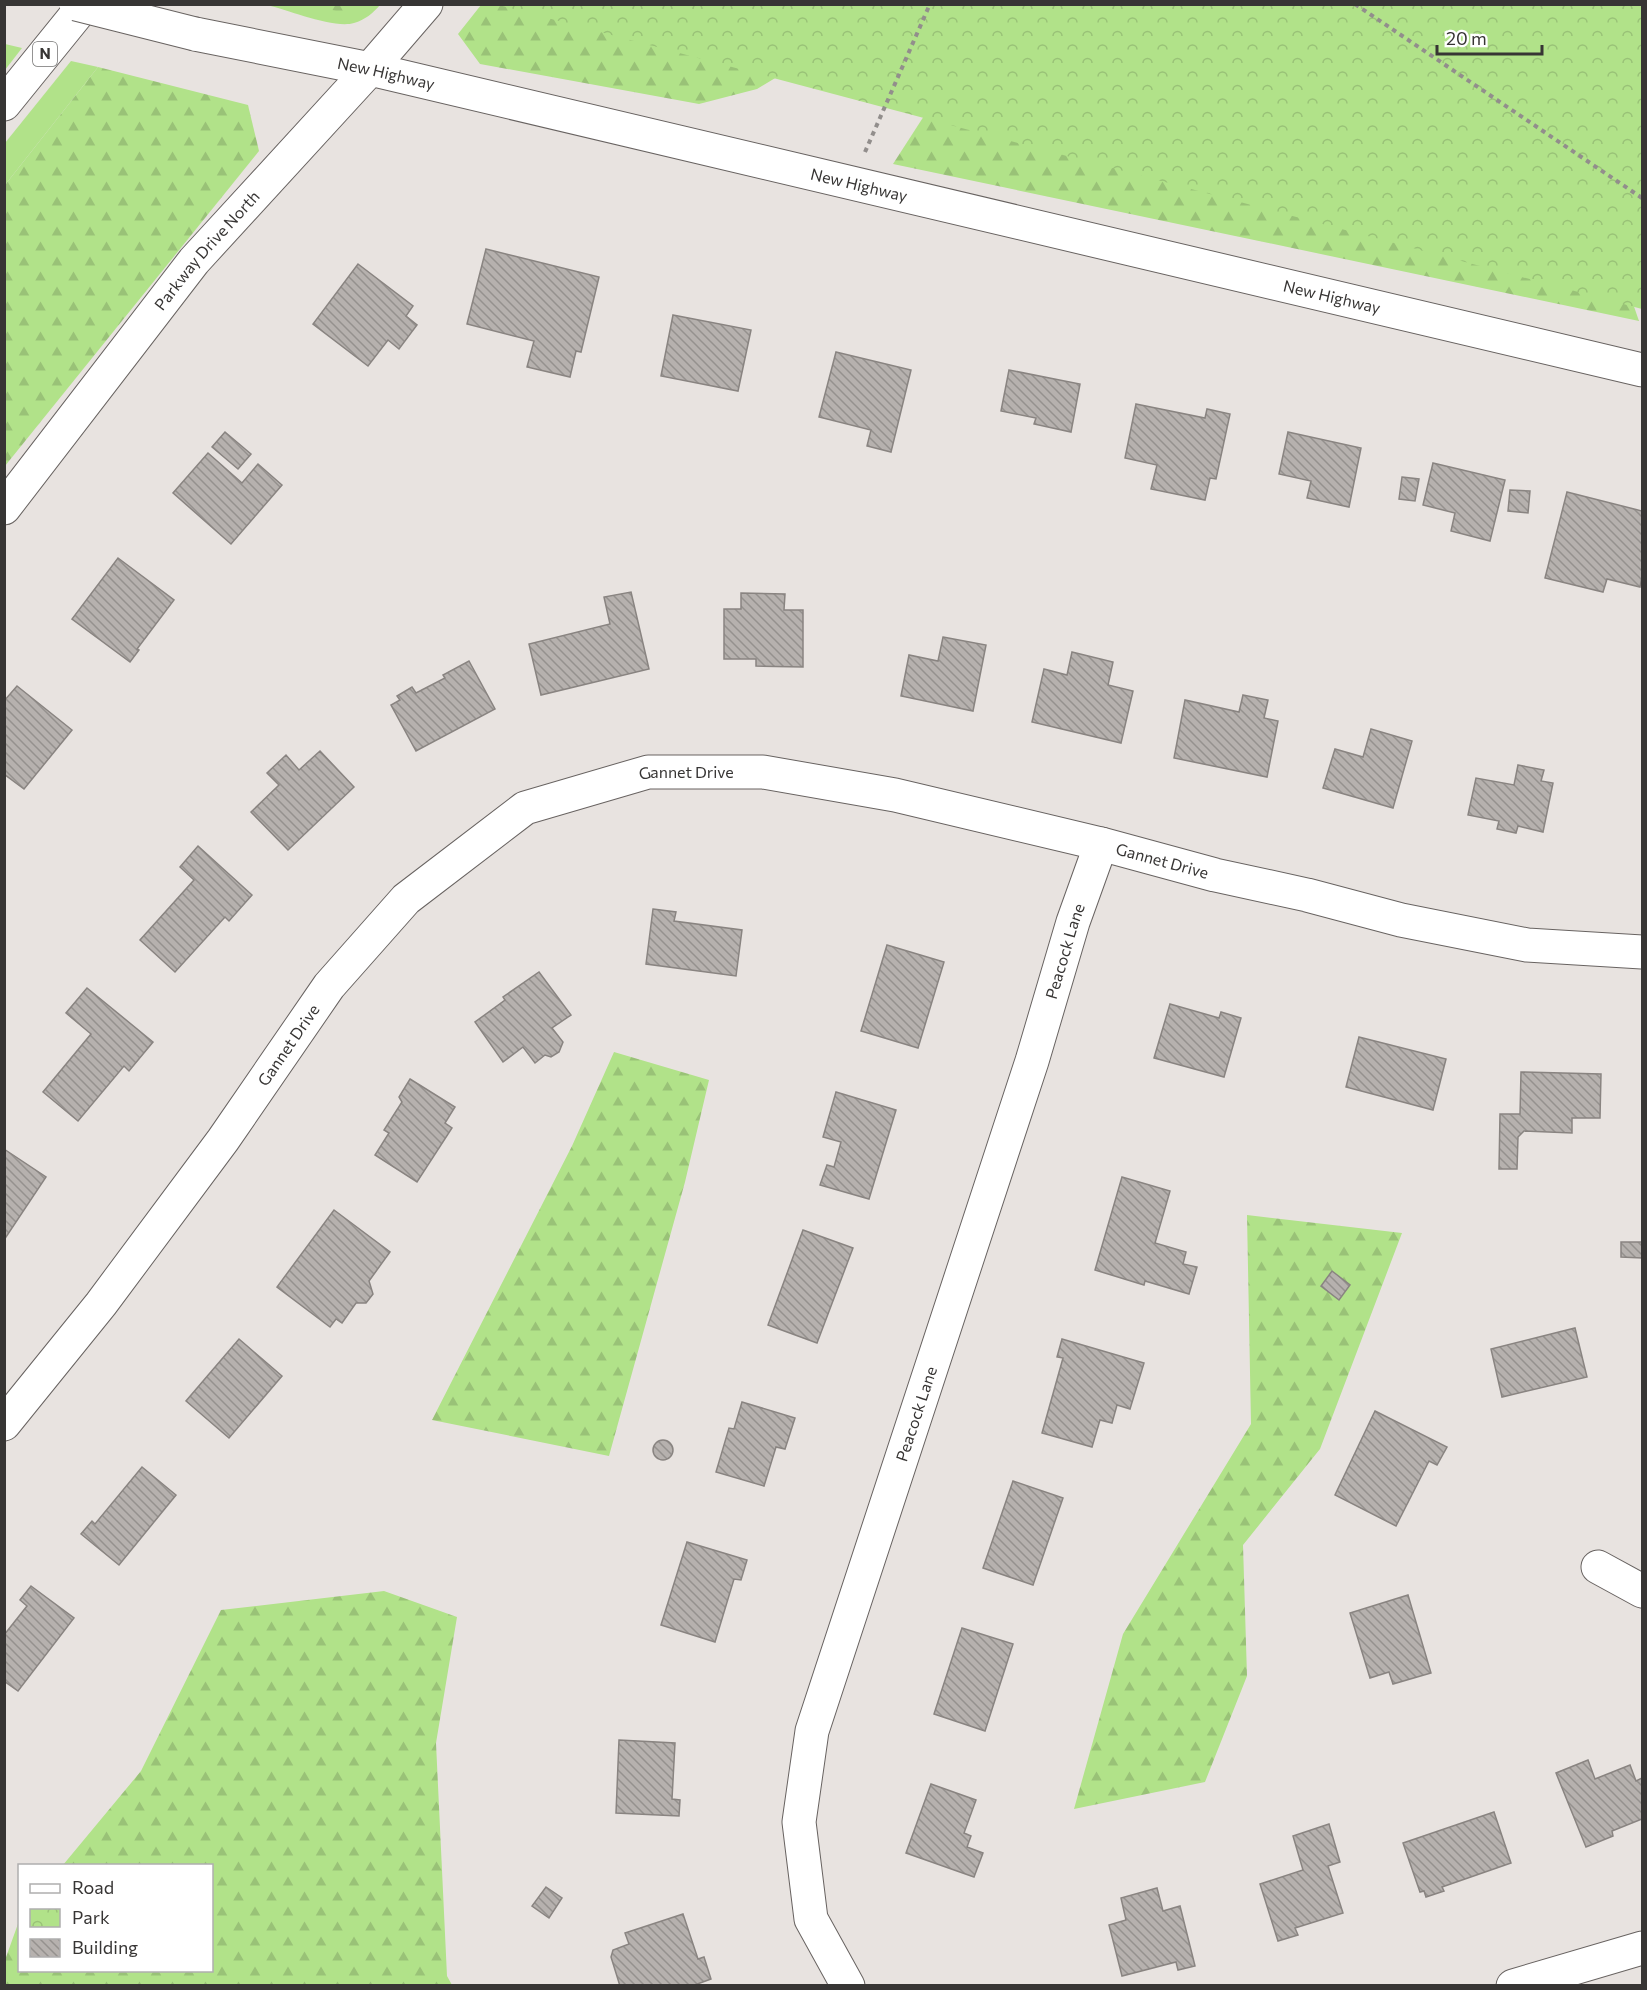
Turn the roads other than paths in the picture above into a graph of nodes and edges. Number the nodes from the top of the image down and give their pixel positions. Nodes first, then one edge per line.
1 (76, 4) edge
2 (85, 4) edge
3 (426, 4) edge
4 (370, 69) junction
5 (4, 104) edge
6 (1642, 370) edge
7 (4, 508) edge
8 (1101, 844) junction
9 (1642, 952) edge
10 (4, 1424) edge
11 (1598, 1568) dead end
12 (1642, 1591) edge
13 (1642, 1948) edge
14 (848, 1986) edge
15 (1514, 1986) edge

1 - 4 main road, New Highway, bridge
2 - 5 main road, N
3 - 4 main road, Parkway Drive North
4 - 6 main road, New Highway
4 - 7 main road, Parkway Drive North
8 - 9 main road, Gannet Drive
8 - 10 main road, Gannet Drive
8 - 14 main road, Peacock Lane
11 - 12 main road
13 - 15 main road

